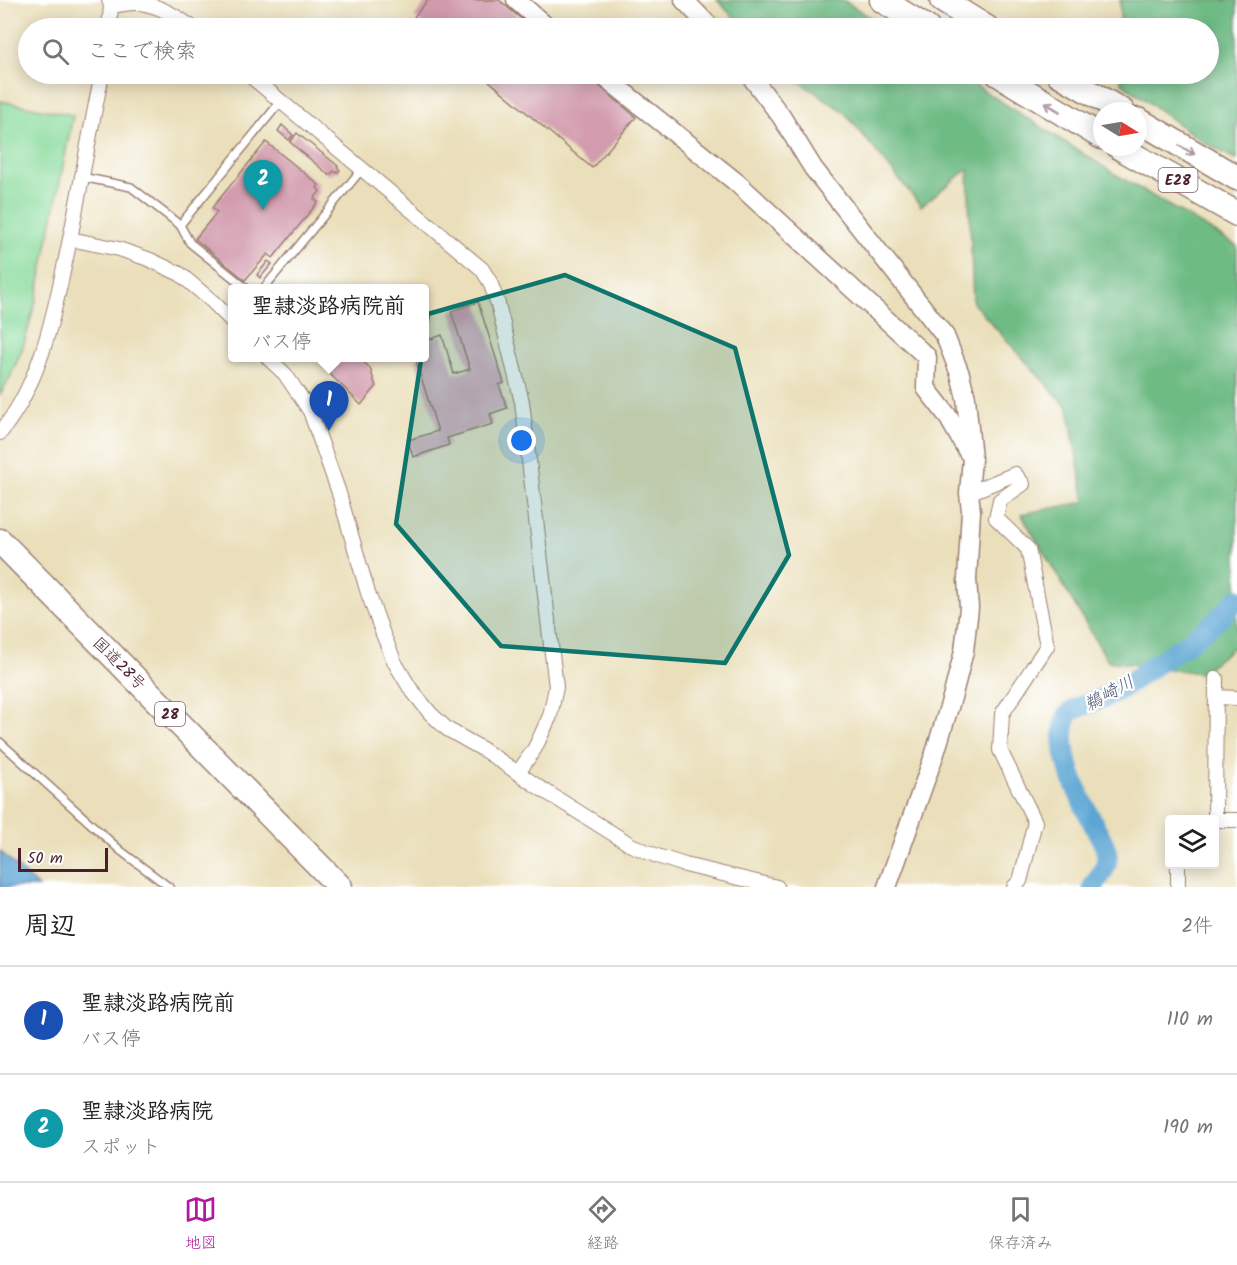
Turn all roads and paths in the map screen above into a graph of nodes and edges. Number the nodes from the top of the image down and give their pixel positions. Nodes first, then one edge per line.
1 (516, 0) edge
2 (684, 0) edge
3 (882, 0) edge
4 (942, 0) edge
5 (110, 3) edge
6 (109, 18) edge
7 (178, 18) edge
8 (537, 18) edge
9 (701, 18) edge
10 (911, 18) edge
11 (971, 18) edge
12 (100, 84) edge
13 (260, 84) edge
14 (614, 84) edge
15 (757, 84) edge
16 (1015, 84) edge
17 (1076, 84) edge
18 (281, 101) junction
19 (1107, 102) edge
20 (1147, 125) edge
21 (1093, 132) edge
22 (1135, 156) edge
23 (362, 169) junction
24 (82, 177) junction
25 (1237, 178) edge
26 (1237, 213) edge
27 (180, 225) junction
28 (70, 239) junction
29 (241, 284) edge
30 (267, 284) edge
31 (228, 317) edge
32 (276, 362) edge
33 (0, 432) edge
34 (972, 459) junction
35 (969, 493) junction
36 (0, 541) edge
37 (1216, 678) dead end
38 (1216, 697) junction
39 (1237, 698) edge
40 (0, 742) edge
41 (518, 773) junction
42 (1215, 815) edge
43 (1219, 820) edge
44 (1237, 820) edge
45 (1178, 869) edge
46 (169, 887) edge
47 (340, 887) edge
48 (777, 887) edge
49 (888, 887) edge
50 (1014, 887) edge
51 (1178, 887) edge

1 - 8 street
2 - 9 street
3 - 10 highway
4 - 11 highway
5 - 6 street
5 - 7 street
12 - 24 street
13 - 18 street
14 - 34 street
15 - 34 street
21 -> 16 highway
17 - 19 highway
18 - 23 street
18 - 27 lane
20 -> 25 highway, E28
22 - 26 highway, E28
23 - 30 lane
23 - 41 street
24 - 27 lane
24 - 28 street
27 - 29 lane
28 - 31 street
28 - 33 street
32 - 41 street
34 - 35 street
35 - 49 street
35 - 50 street
36 - 47 highway, 国道28号 / 28
37 - 38 street
38 - 39 street
38 - 42 street
40 - 46 lane
41 - 48 street
43 - 44 street
45 - 51 street

